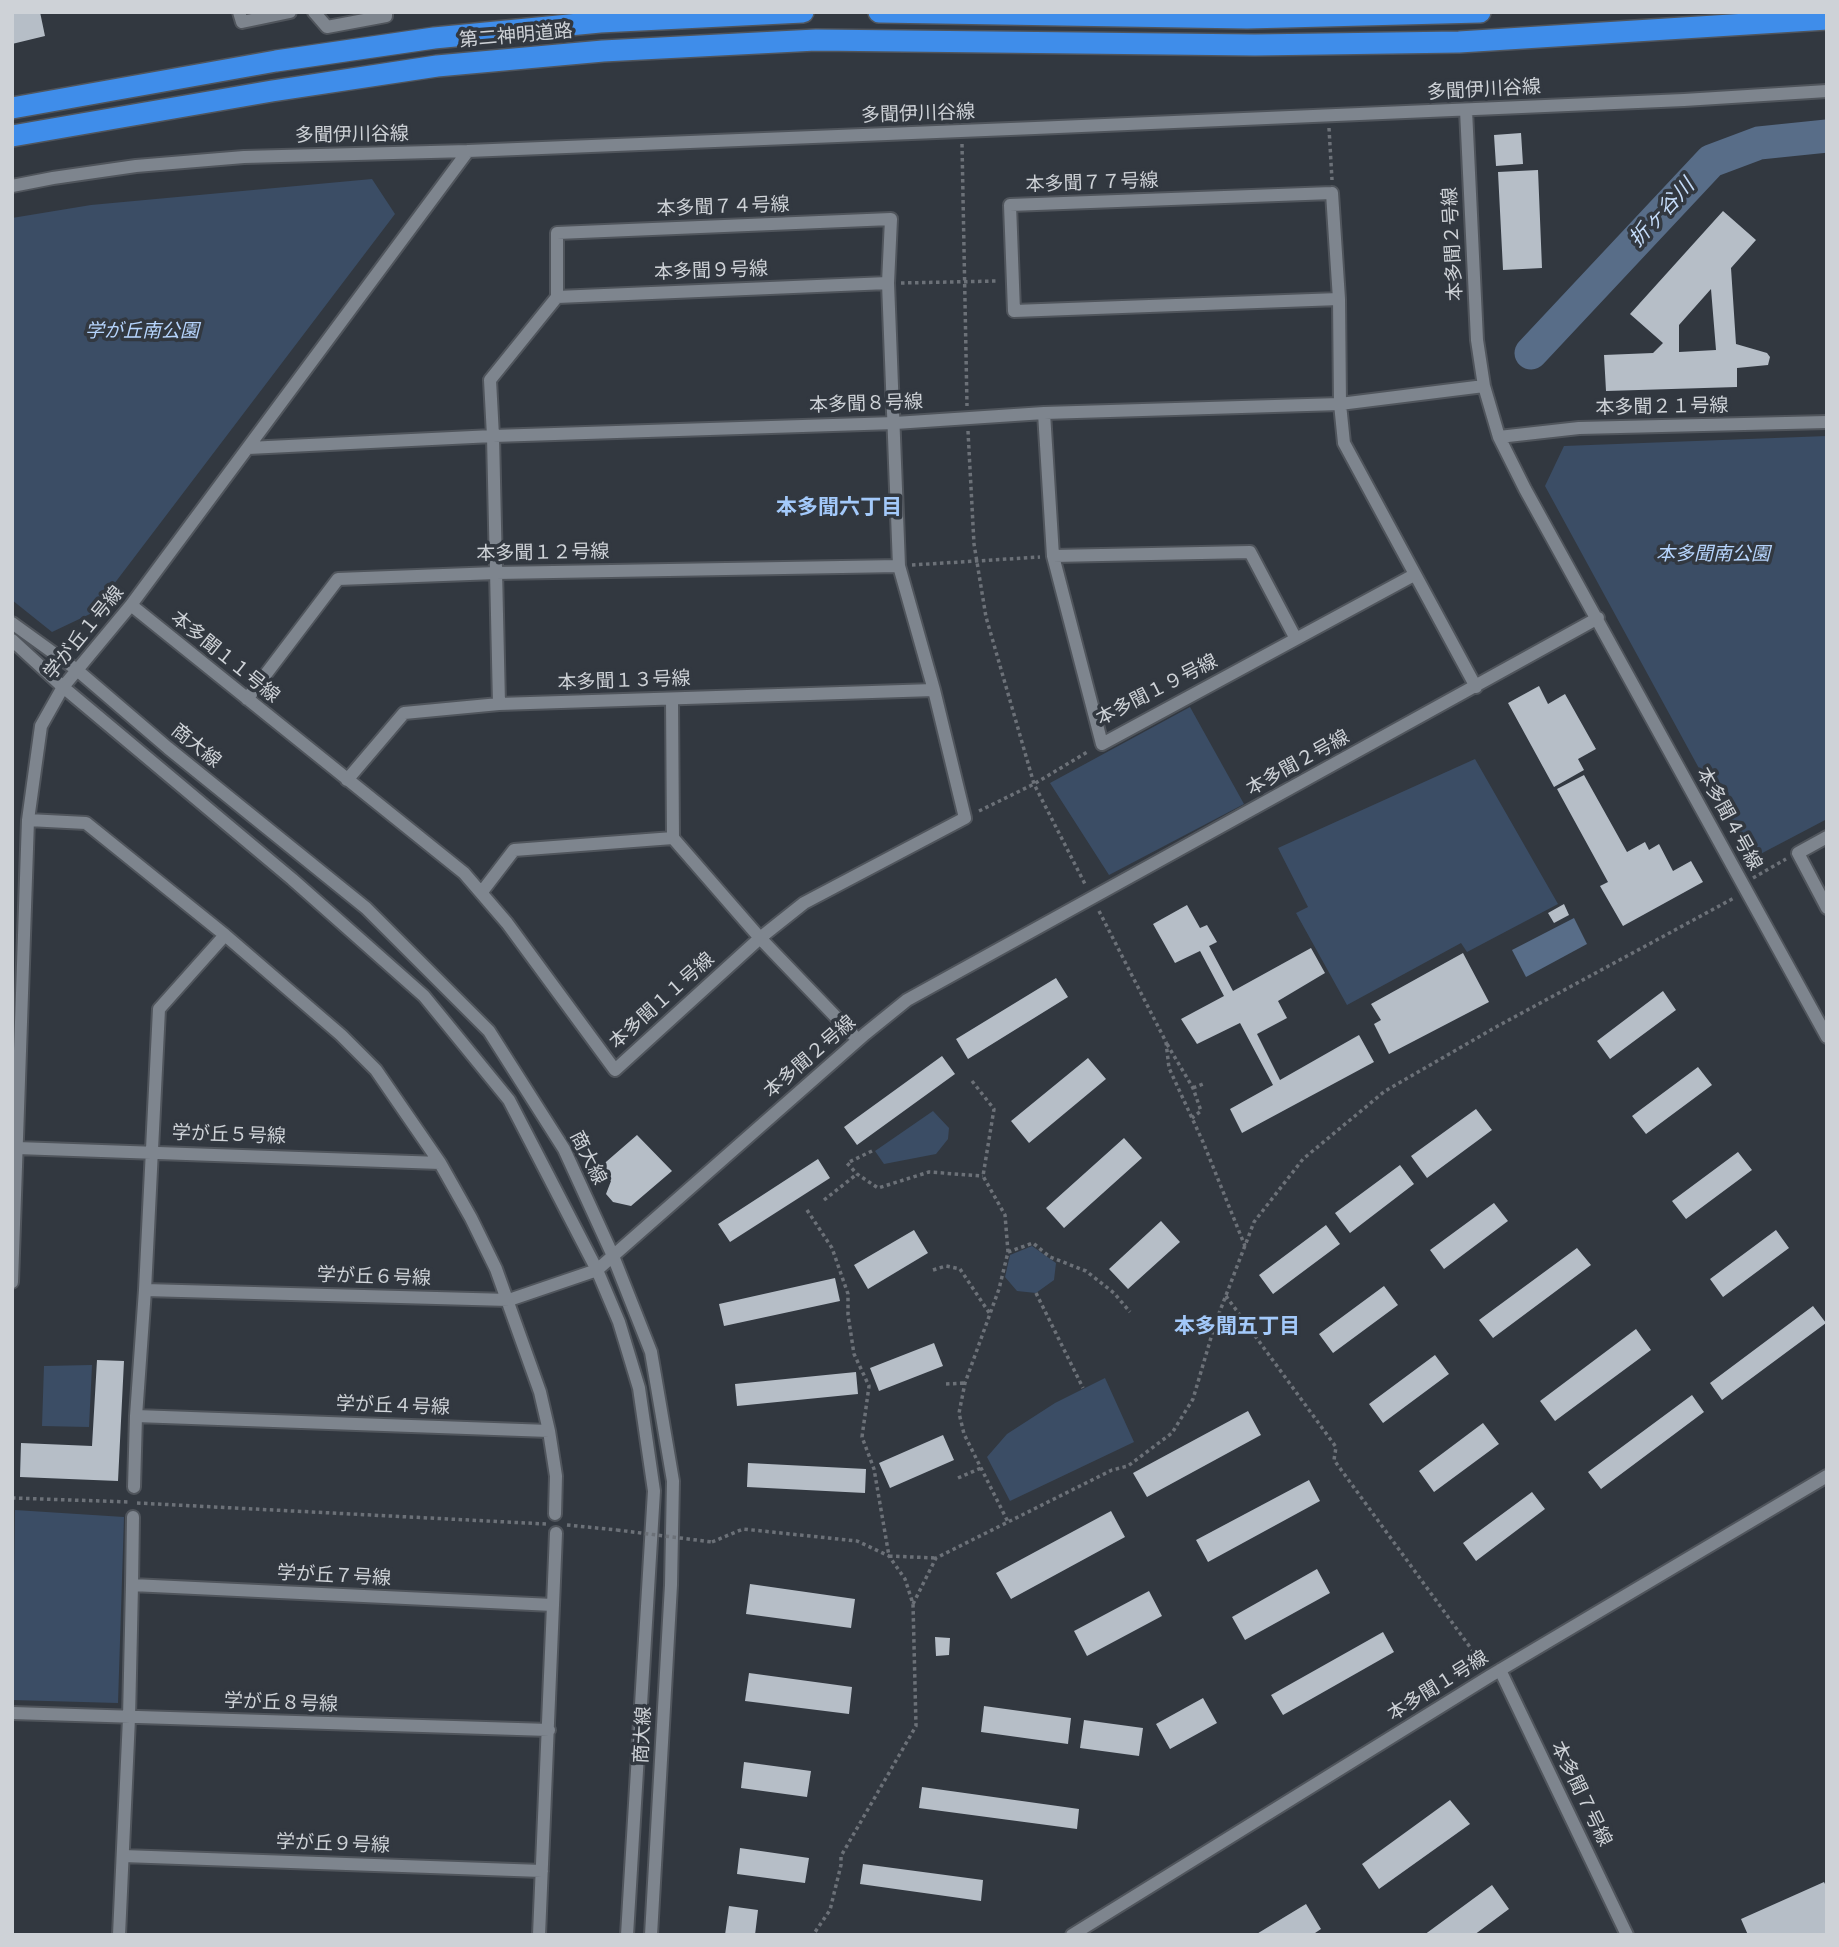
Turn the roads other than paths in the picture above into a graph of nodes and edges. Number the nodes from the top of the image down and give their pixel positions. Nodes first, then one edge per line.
1 (239, 12) edge
2 (290, 12) edge
3 (314, 12) edge
4 (386, 12) edge
5 (803, 12) edge
6 (879, 12) edge
7 (1480, 12) edge
8 (1827, 19) edge
9 (1827, 91) edge
10 (12, 108) edge
11 (1466, 110) junction
12 (12, 136) edge
13 (468, 151) junction
14 (12, 186) edge
15 (888, 283) junction
16 (558, 297) junction
17 (1339, 299) junction
18 (1484, 386) junction
19 (1340, 404) junction
20 (1044, 413) junction
21 (1827, 422) edge
22 (895, 424) junction
23 (493, 436) junction
24 (1499, 436) junction
25 (248, 449) junction
26 (1053, 556) junction
27 (899, 566) junction
28 (496, 573) junction
29 (1414, 575) junction
30 (131, 605) junction
31 (1598, 618) junction
32 (12, 623) edge
33 (1296, 639) junction
34 (12, 640) edge
35 (77, 670) junction
36 (63, 687) junction
37 (1476, 687) junction
38 (934, 690) junction
39 (247, 699) junction
40 (672, 699) junction
41 (499, 705) junction
42 (347, 780) junction
43 (28, 820) junction
44 (1827, 837) edge
45 (673, 838) junction
46 (481, 892) junction
47 (1827, 908) edge
48 (225, 935) junction
49 (760, 938) junction
50 (1827, 1037) edge
51 (858, 1040) junction
52 (17, 1147) junction
53 (150, 1152) junction
54 (440, 1163) junction
55 (13, 1247) edge
56 (613, 1256) junction
57 (597, 1269) junction
58 (12, 1282) edge
59 (145, 1290) junction
60 (509, 1300) junction
61 (136, 1416) junction
62 (549, 1431) junction
63 (1827, 1476) edge
64 (134, 1487) dead end
65 (555, 1514) dead end
66 (133, 1517) dead end
67 (556, 1533) dead end
68 (132, 1586) junction
69 (553, 1605) junction
70 (1495, 1673) junction
71 (12, 1713) edge
72 (130, 1718) junction
73 (549, 1730) junction
74 (123, 1856) junction
75 (542, 1871) junction
76 (119, 1935) edge
77 (538, 1935) edge
78 (627, 1935) edge
79 (651, 1935) edge
80 (1072, 1935) edge
81 (1627, 1935) edge

1 - 2 street
3 - 4 street
5 - 10 highway, 第二神明道路
6 - 7 highway
8 - 12 highway, 第二神明道路
9 - 11 street, 多聞伊川谷線
11 - 13 street, 多聞伊川谷線
11 - 18 street, 本多聞２号線
13 - 14 street, 多聞伊川谷線
13 - 25 street, 学が丘１号線
15 - 16 street, 本多聞９号線
15 - 16 street, 本多聞７４号線
15 - 22 street
16 - 23 street
17 - 17 street, 本多聞７７号線
17 - 19 street
18 - 19 street, 本多聞８号線
18 - 24 street, 本多聞２号線
19 - 20 street, 本多聞８号線
19 - 29 street
20 - 22 street, 本多聞８号線
20 - 26 street, 本多聞１９号線
21 - 24 street, 本多聞２１号線
22 - 23 street, 本多聞８号線
22 - 27 street
23 - 25 street, 本多聞８号線
23 - 28 street
24 - 31 street, 本多聞２号線
25 - 30 street, 学が丘１号線
26 - 33 street
26 - 33 street, 本多聞１９号線
27 - 28 street, 本多聞１２号線
27 - 38 street
28 - 39 street, 本多聞１２号線
28 - 41 street
29 - 33 street, 本多聞１９号線
29 - 37 street
30 - 35 street, 学が丘１号線
30 - 39 street, 本多聞１１号線
31 - 37 street, 本多聞２号線
31 - 50 street, 本多聞４号線
32 - 35 street, 商大線
34 - 36 street, 商大線
35 - 36 street, 学が丘１号線
35 - 56 street, 商大線
36 - 43 street, 学が丘１号線
36 - 57 street, 商大線
37 - 51 street, 本多聞２号線
38 - 40 street, 本多聞１３号線
38 - 49 street, 本多聞１１号線
39 - 42 street, 本多聞１１号線
40 - 41 street, 本多聞１３号線
40 - 45 street
41 - 42 street, 本多聞１３号線
42 - 46 street, 本多聞１１号線
43 - 48 street
43 - 52 street, 学が丘１号線
44 - 47 street
45 - 46 street
45 - 49 street
46 - 49 street, 本多聞１１号線
48 - 53 street
48 - 54 street
49 - 51 street
51 - 56 street, 本多聞２号線
52 - 53 street, 学が丘５号線
52 - 55 street, 学が丘１号線
53 - 54 street, 学が丘５号線
53 - 59 street
54 - 60 street
55 - 58 street, 学が丘１号線
56 - 57 street, 本多聞２号線
56 - 79 street, 商大線
57 - 60 street, 学が丘６号線
57 - 78 street, 商大線
59 - 60 street, 学が丘６号線
59 - 61 street
60 - 62 street
61 - 62 street, 学が丘４号線
61 - 64 street
62 - 65 street
63 - 70 street, 本多聞１号線
66 - 68 street
67 - 69 street
68 - 69 street, 学が丘７号線
68 - 72 street
69 - 73 street
70 - 80 street, 本多聞１号線
70 - 81 street, 本多聞７号線
71 - 72 street, 学が丘８号線
72 - 73 street, 学が丘８号線
72 - 74 street
73 - 75 street
74 - 75 street, 学が丘９号線
74 - 76 street
75 - 77 street

